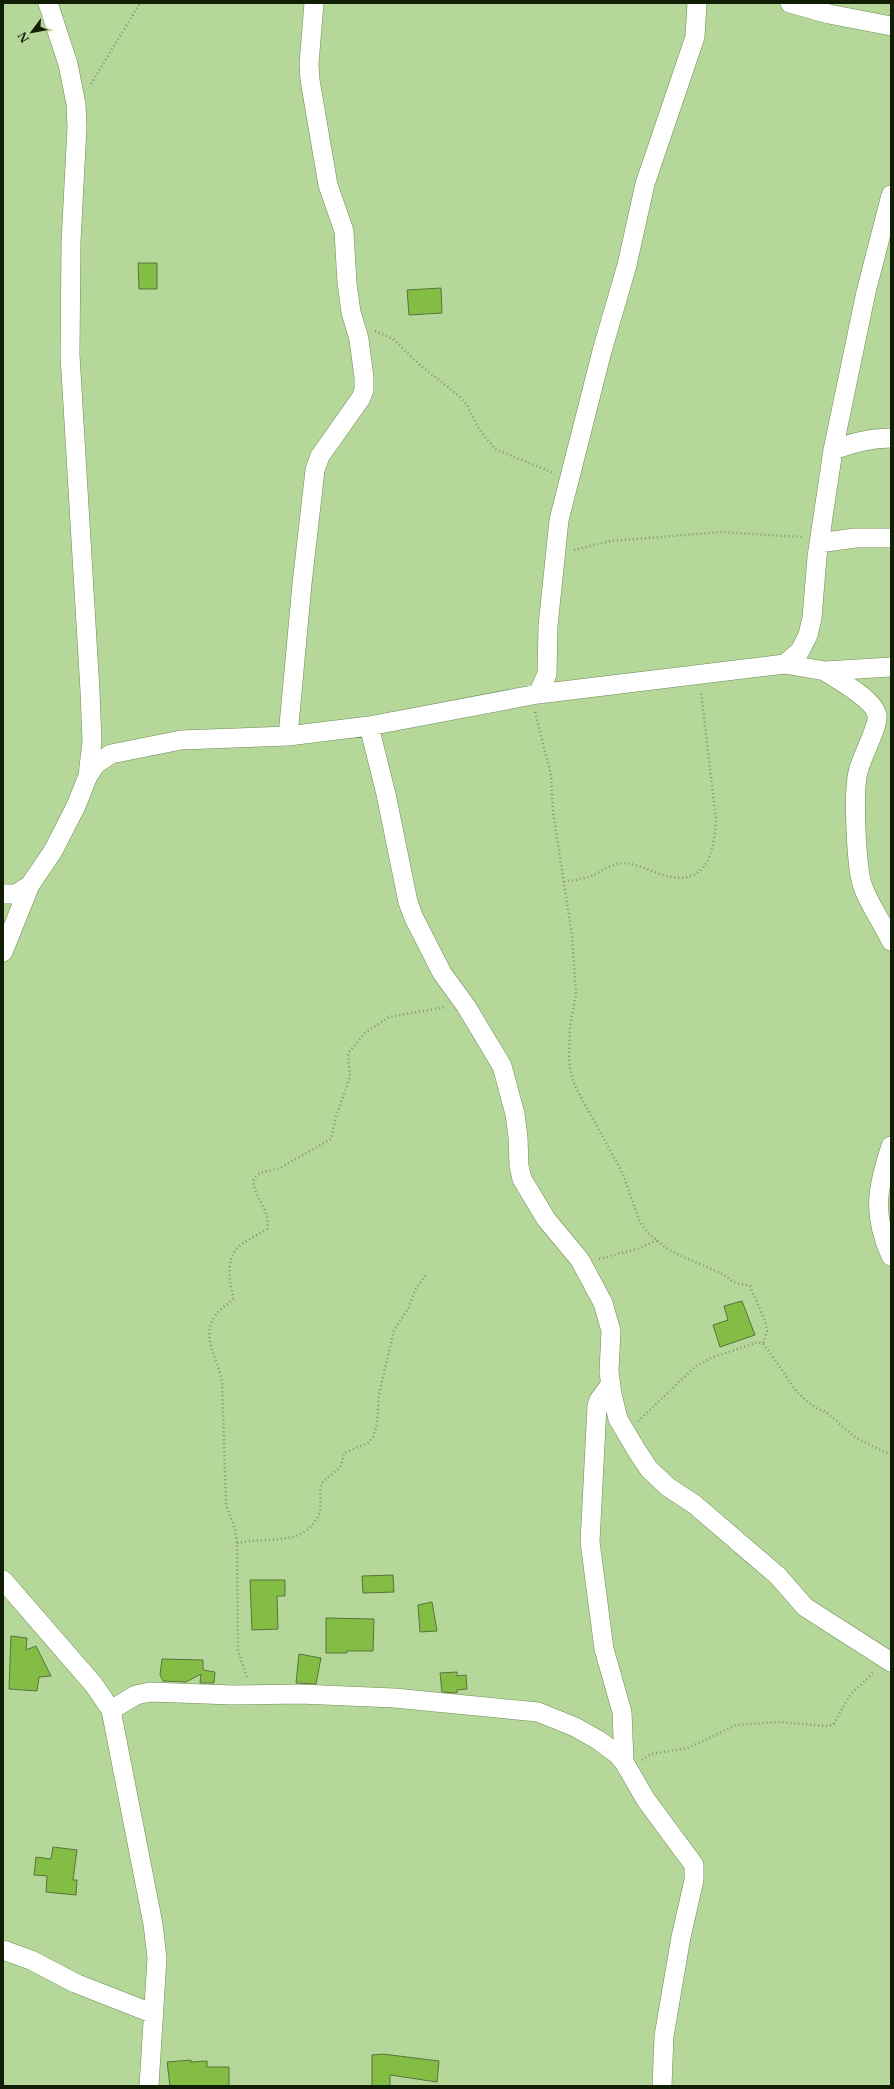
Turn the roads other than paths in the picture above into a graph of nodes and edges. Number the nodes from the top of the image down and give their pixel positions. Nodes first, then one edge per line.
1 (48, 3) edge
2 (314, 3) edge
3 (790, 3) edge
4 (701, 7) edge
5 (891, 26) edge
6 (891, 195) edge
7 (891, 438) edge
8 (833, 450) junction
9 (891, 538) edge
10 (819, 541) junction
11 (785, 664) junction
12 (891, 667) edge
13 (825, 671) junction
14 (538, 694) junction
15 (369, 726) junction
16 (288, 736) junction
17 (88, 776) junction
18 (30, 885) junction
19 (3, 894) edge
20 (891, 941) edge
21 (3, 952) edge
22 (891, 1146) edge
23 (891, 1256) edge
24 (610, 1384) junction
25 (3, 1580) edge
26 (888, 1660) edge
27 (111, 1710) junction
28 (627, 1767) junction
29 (3, 1950) edge
30 (154, 2014) junction
31 (149, 2086) edge
32 (662, 2086) edge

1 - 17 street
2 - 16 street
3 - 5 street
4 - 14 street
6 - 8 street
7 - 8 street
8 - 10 street
9 - 10 street
10 - 11 street
11 - 13 street
11 - 14 street
12 - 13 street
13 - 20 street
14 - 15 street
15 - 16 street
15 - 24 street
16 - 17 street
17 - 18 street
18 - 19 street
18 - 21 street
22 - 23 street
24 - 26 street
24 - 28 street
25 - 27 street
27 - 28 street
27 - 30 street
28 - 32 street
29 - 30 street
30 - 31 street

